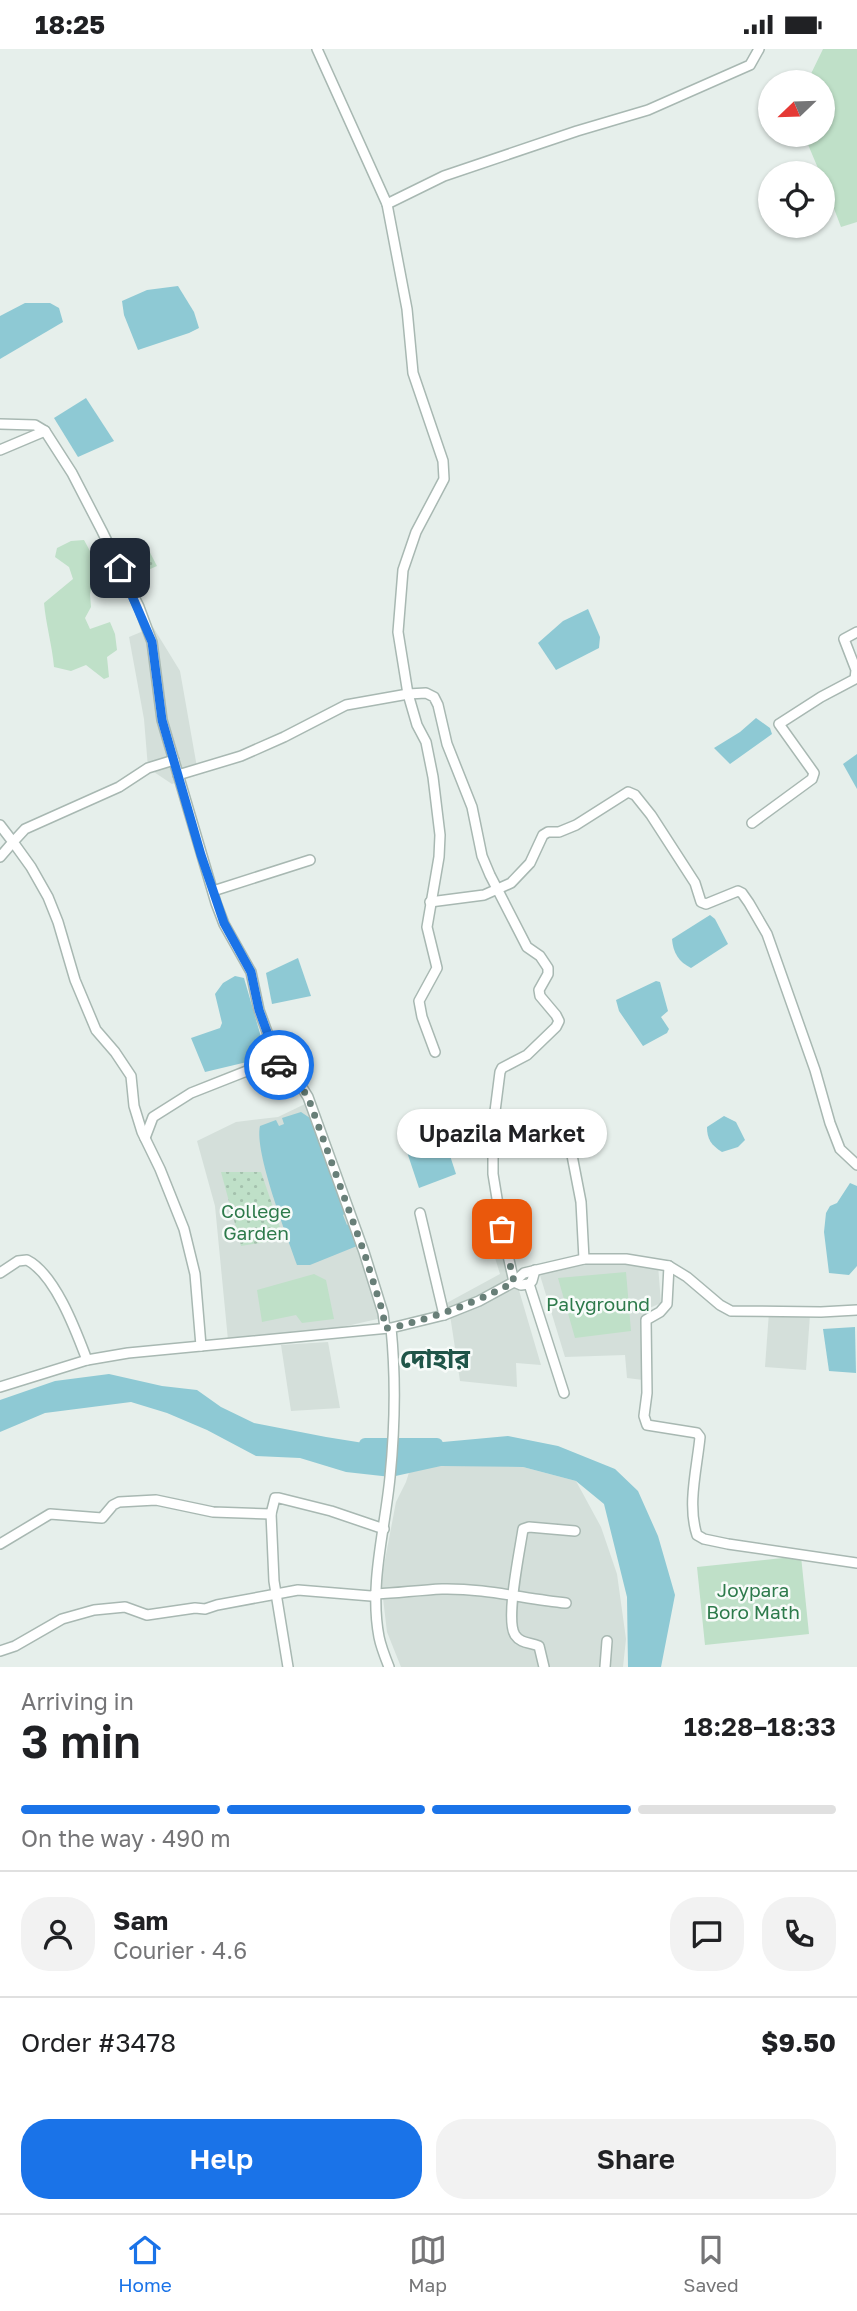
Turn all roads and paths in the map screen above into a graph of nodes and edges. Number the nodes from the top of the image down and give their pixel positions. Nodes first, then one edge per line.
1 (317, 49) edge
2 (759, 49) edge
3 (387, 204) junction
4 (0, 424) edge
5 (46, 431) junction
6 (0, 450) edge
7 (857, 632) edge
8 (408, 694) junction
9 (174, 760) junction
10 (178, 775) junction
11 (752, 823) dead end
12 (0, 825) edge
13 (13, 842) junction
14 (0, 857) edge
15 (310, 860) dead end
16 (499, 890) junction
17 (213, 891) junction
18 (430, 902) junction
19 (435, 1052) dead end
20 (277, 1059) junction
21 (565, 1118) dead end
22 (145, 1138) junction
23 (857, 1165) edge
24 (420, 1213) dead end
25 (584, 1259) junction
26 (669, 1266) junction
27 (535, 1271) junction
28 (0, 1273) edge
29 (514, 1282) junction
30 (529, 1284) junction
31 (857, 1310) edge
32 (443, 1315) junction
33 (388, 1328) junction
34 (201, 1346) junction
35 (87, 1360) junction
36 (0, 1387) edge
37 (564, 1393) dead end
38 (271, 1513) junction
39 (384, 1529) junction
40 (575, 1531) dead end
41 (0, 1544) edge
42 (857, 1563) edge
43 (276, 1594) junction
44 (377, 1594) junction
45 (513, 1594) junction
46 (566, 1603) dead end
47 (607, 1641) dead end
48 (0, 1651) edge
49 (288, 1667) edge
50 (388, 1667) edge
51 (544, 1667) edge
52 (604, 1667) edge

1 - 3 street
2 - 3 street
3 - 8 street
4 - 5 street
5 - 6 street
5 - 9 street
7 - 11 street
8 - 10 street
8 - 16 street
8 - 18 street
9 - 10 street
9 - 13 street
10 - 17 street
12 - 13 street
13 - 14 street
13 - 22 street
15 - 17 street
16 - 18 street
16 - 23 street
16 - 29 street
17 - 20 street
18 - 19 street
20 - 22 street
20 - 33 street
21 - 25 street
22 - 34 street
24 - 32 street
25 - 26 street
25 - 27 street
26 - 31 street
26 - 42 street
27 - 29 street
27 - 30 street
28 - 35 street
29 - 30 street
29 - 32 street
30 - 37 street
32 - 33 street
33 - 34 street
33 - 39 street
34 - 35 street
35 - 36 street
38 - 39 street
38 - 41 street
38 - 43 street
39 - 44 street
40 - 45 street
43 - 44 street
43 - 48 street
43 - 49 street
44 - 45 street
44 - 50 street
45 - 46 street
45 - 51 street
47 - 52 street

